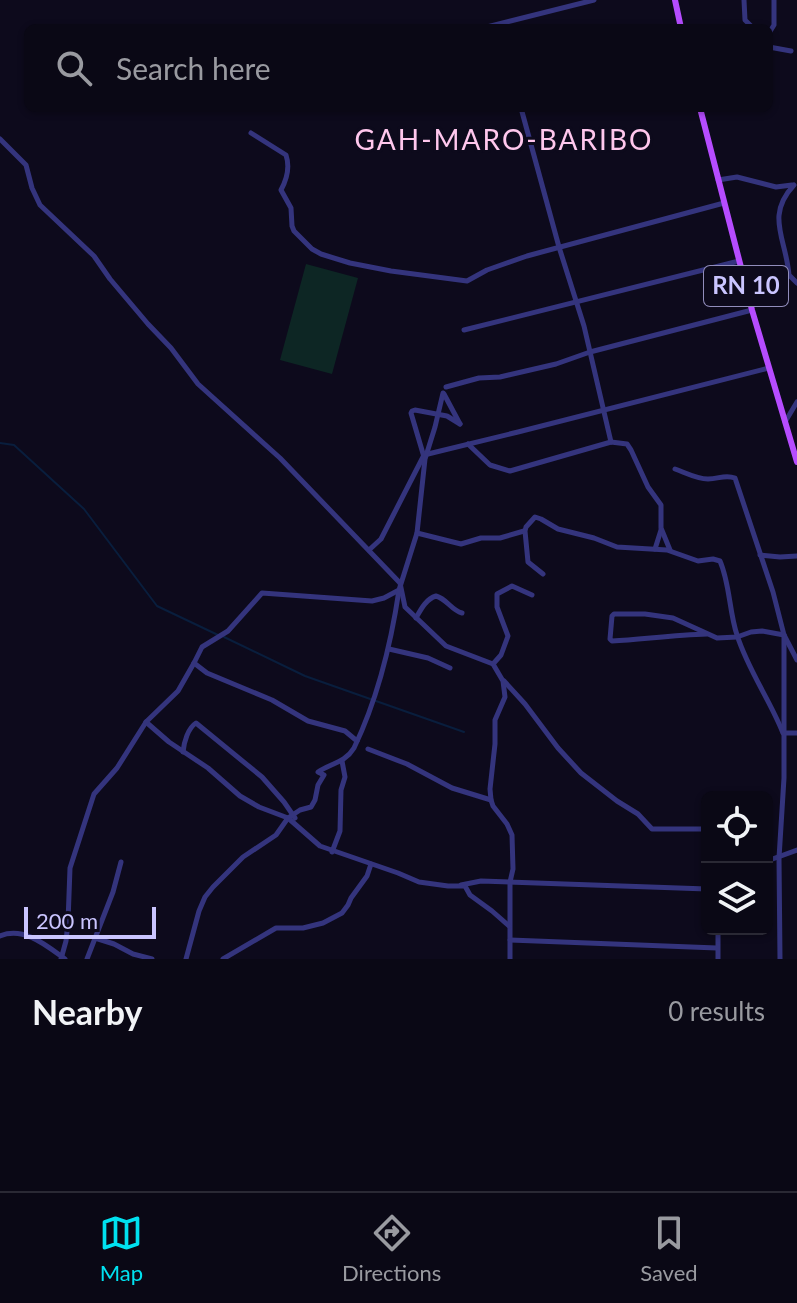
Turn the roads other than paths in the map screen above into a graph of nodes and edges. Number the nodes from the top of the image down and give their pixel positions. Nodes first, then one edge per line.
1 (594, 0) edge
2 (675, 0) edge
3 (744, 0) edge
4 (774, 0) edge
5 (506, 24) edge
6 (680, 24) edge
7 (749, 24) edge
8 (773, 27) edge
9 (773, 48) edge
10 (791, 51) dead end
11 (522, 112) edge
12 (701, 112) edge
13 (251, 133) dead end
14 (0, 139) edge
15 (718, 180) junction
16 (796, 184) edge
17 (724, 203) junction
18 (559, 247) junction
19 (739, 261) junction
20 (797, 283) edge
21 (577, 301) junction
22 (752, 310) junction
23 (464, 330) dead end
24 (590, 352) junction
25 (769, 368) junction
26 (446, 387) dead end
27 (797, 402) edge
28 (603, 411) junction
29 (438, 414) junction
30 (785, 422) junction
31 (611, 442) junction
32 (468, 444) junction
33 (425, 456) junction
34 (797, 462) edge
35 (675, 469) dead end
36 (661, 528) junction
37 (525, 531) junction
38 (417, 533) junction
39 (655, 549) junction
40 (369, 550) junction
41 (671, 551) junction
42 (760, 555) junction
43 (797, 556) edge
44 (543, 574) dead end
45 (400, 587) junction
46 (532, 595) dead end
47 (462, 613) dead end
48 (416, 618) junction
49 (707, 634) junction
50 (784, 635) junction
51 (737, 637) junction
52 (389, 649) junction
53 (797, 660) edge
54 (194, 663) junction
55 (493, 664) junction
56 (450, 668) dead end
57 (503, 681) junction
58 (146, 722) junction
59 (783, 733) junction
60 (797, 733) edge
61 (357, 741) junction
62 (368, 749) dead end
63 (183, 752) junction
64 (342, 761) junction
65 (491, 800) junction
66 (291, 816) junction
67 (701, 829) edge
68 (797, 850) edge
69 (332, 852) junction
70 (779, 858) junction
71 (773, 860) edge
72 (121, 862) dead end
73 (371, 864) junction
74 (510, 882) junction
75 (448, 886) junction
76 (701, 889) edge
77 (510, 927) junction
78 (718, 935) edge
79 (0, 936) edge
80 (95, 938) junction
81 (510, 940) junction
82 (717, 948) junction
83 (64, 958) edge
84 (87, 959) edge
85 (152, 959) edge
86 (186, 959) edge
87 (223, 959) edge
88 (510, 959) edge
89 (718, 959) edge
90 (780, 959) edge

1 - 5 street
2 - 6 main road
3 - 7 street
4 - 8 street
9 - 10 street
11 - 18 street
12 - 15 main road, RN 10
13 - 18 street
14 - 40 street
15 - 16 street
15 - 17 main road, RN 10
16 - 20 street
17 - 18 street
17 - 19 main road, RN 10
18 - 21 street
19 - 21 street
19 - 22 main road, RN 10
21 - 23 street
21 - 24 street
22 - 24 street
22 - 25 main road, RN 10
24 - 26 street
24 - 28 street
25 - 28 street
25 - 30 main road, RN 10
27 - 30 street
28 - 31 street
28 - 32 street
29 - 29 street
29 - 33 street
29 - 33 street
30 - 34 main road, RN 10
31 - 32 street
31 - 36 street
32 - 33 street
33 - 38 street
33 - 40 street
35 - 42 street
36 - 39 street
36 - 41 street
37 - 38 street
37 - 39 street
37 - 44 street
38 - 45 street
39 - 41 street
40 - 45 street
41 - 51 street
42 - 43 street
42 - 50 street
45 - 48 street
45 - 52 street
45 - 54 street
46 - 55 street
47 - 48 street
48 - 55 street
49 - 49 street
49 - 51 street
50 - 51 street
50 - 53 street
50 - 59 street
51 - 59 street
52 - 56 street
52 - 61 street
54 - 58 street
54 - 61 street
55 - 57 street
57 - 65 street
57 - 67 street
58 - 63 street
58 - 83 street
59 - 60 street
59 - 70 street
61 - 64 street
62 - 65 street
63 - 66 street
63 - 66 street
64 - 66 street
64 - 69 street
65 - 74 street
66 - 69 street
66 - 86 street
68 - 70 street
69 - 73 street
70 - 71 street
70 - 90 street
72 - 80 street
73 - 75 street
73 - 87 street
74 - 75 street
74 - 76 street
74 - 77 street
75 - 77 street
77 - 81 street
78 - 82 street
79 - 83 street
80 - 84 street
80 - 85 street
81 - 82 street
81 - 88 street
82 - 89 street

